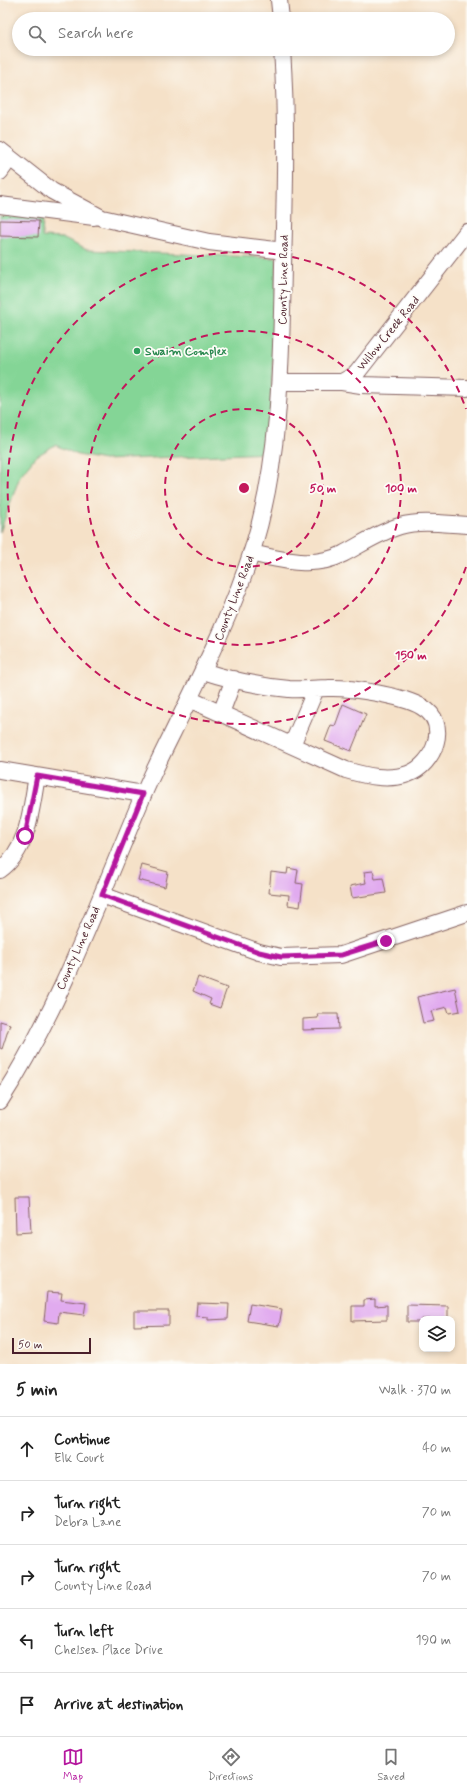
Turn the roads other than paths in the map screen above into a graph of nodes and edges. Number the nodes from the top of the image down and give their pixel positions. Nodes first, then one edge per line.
1 (280, 0) edge
2 (281, 12) edge
3 (282, 56) edge
4 (5, 154) edge
5 (0, 172) edge
6 (0, 205) edge
7 (102, 218) junction
8 (467, 232) edge
9 (284, 251) junction
10 (281, 382) junction
11 (342, 382) junction
12 (467, 388) edge
13 (467, 524) edge
14 (251, 553) junction
15 (203, 671) junction
16 (234, 679) junction
17 (316, 689) junction
18 (189, 699) junction
19 (221, 713) junction
20 (292, 745) junction
21 (0, 770) edge
22 (37, 776) junction
23 (143, 794) junction
24 (0, 870) edge
25 (102, 895) junction
26 (467, 913) edge
27 (0, 1101) edge

1 - 2 street
3 - 9 street, County Line Road
4 - 5 street
4 - 7 street
6 - 7 street
7 - 9 street
8 - 11 street, Willow Creek Road
9 - 10 street, County Line Road
10 - 11 street
10 - 14 street, County Line Road
11 - 12 street
13 - 14 street
14 - 15 street, County Line Road
15 - 16 street
15 - 18 street, County Line Road
16 - 17 street
16 - 19 street
17 - 20 street
17 - 20 street
18 - 19 street
18 - 23 street, County Line Road
19 - 20 street
21 - 22 street
22 - 23 street
22 - 24 street
23 - 25 street, County Line Road
25 - 26 street
25 - 27 street, County Line Road

